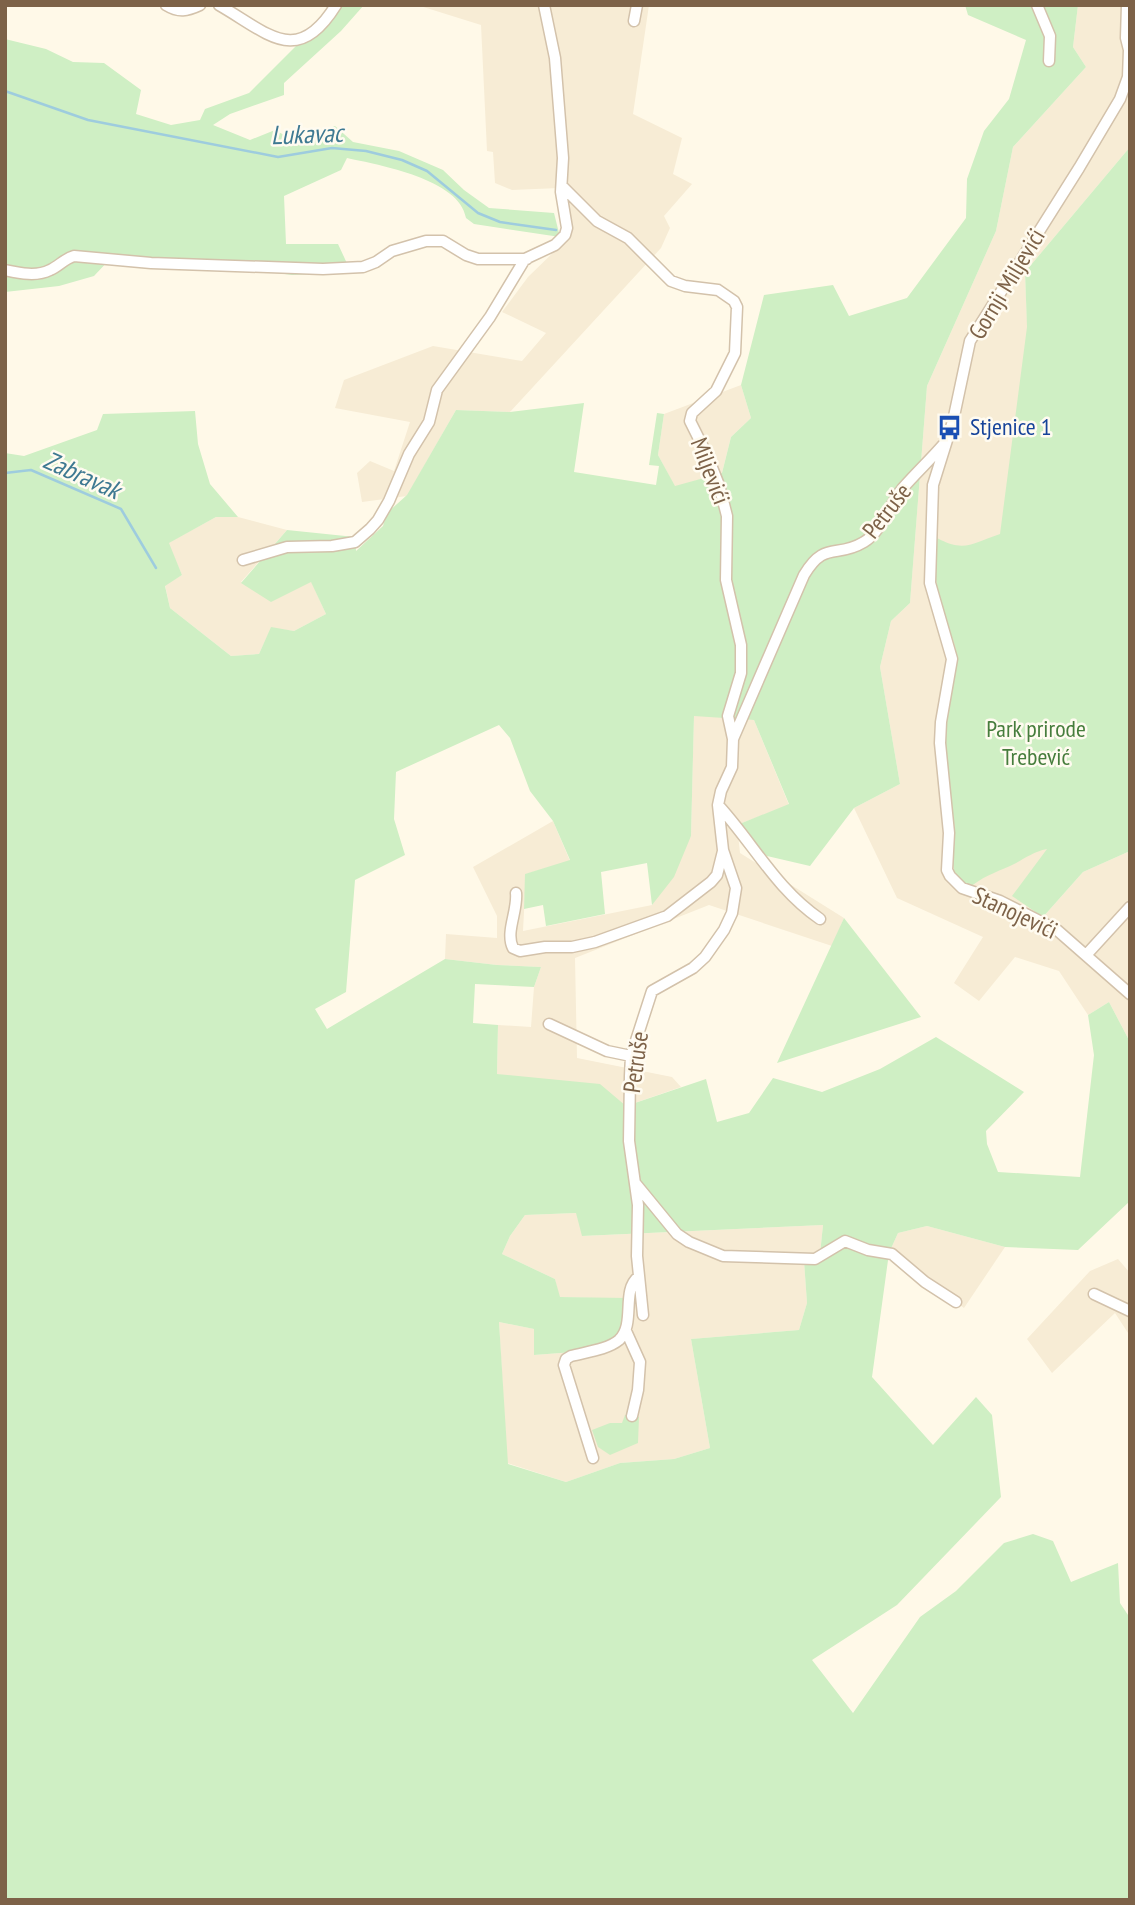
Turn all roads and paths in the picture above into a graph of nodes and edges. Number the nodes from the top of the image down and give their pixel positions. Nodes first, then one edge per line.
1 (166, 5) edge
2 (200, 5) edge
3 (219, 5) edge
4 (336, 5) edge
5 (544, 5) edge
6 (637, 5) edge
7 (1037, 5) edge
8 (1127, 5) edge
9 (634, 22) dead end
10 (1049, 61) dead end
11 (562, 186) junction
12 (527, 258) junction
13 (5, 270) edge
14 (947, 440) junction
15 (243, 560) dead end
16 (728, 716) junction
17 (744, 716) junction
18 (733, 739) junction
19 (718, 805) junction
20 (723, 850) junction
21 (947, 870) joint
22 (516, 893) dead end
23 (1130, 907) edge
24 (820, 919) dead end
25 (1087, 954) junction
26 (1130, 993) edge
27 (549, 1024) dead end
28 (632, 1056) junction
29 (635, 1182) junction
30 (638, 1277) junction
31 (1094, 1294) dead end
32 (956, 1302) dead end
33 (1130, 1311) edge
34 (643, 1315) dead end
35 (626, 1331) junction
36 (632, 1416) dead end
37 (593, 1458) dead end

1 - 2 street
3 - 4 street
5 - 11 street
6 - 9 street
7 - 10 street
8 - 14 street, Gornji Miljevići
11 - 12 street
11 - 16 street, Miljevići
12 - 13 street
12 - 15 street
14 - 17 street, Petruše
14 - 21 street, Gornji Miljevići
16 - 17 street
16 - 18 street, Miljevići
17 - 18 street
18 - 19 street, Petruše
19 - 20 street, Petruše
19 - 24 street
20 - 22 street, Petruše
20 - 28 street, Petruše
21 - 25 street, Stanojevići
23 - 25 street
25 - 26 street, Stanojevići
27 - 28 street
28 - 29 street, Petruše
29 - 30 street, Petruše
29 - 32 street
30 - 34 street, Petruše
30 - 35 street
31 - 33 street
35 - 36 street
35 - 37 street

